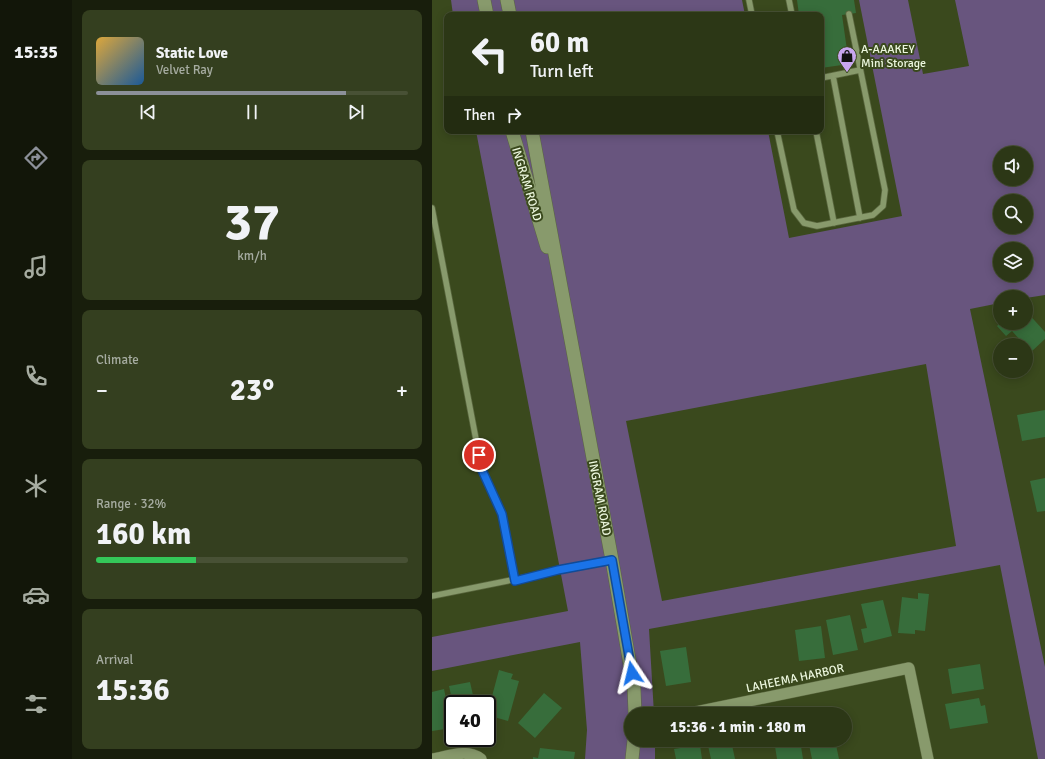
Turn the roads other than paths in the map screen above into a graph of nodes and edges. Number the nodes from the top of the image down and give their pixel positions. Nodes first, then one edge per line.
1 (484, 0) edge
2 (507, 0) edge
3 (748, 0) edge
4 (789, 0) edge
5 (486, 12) edge
6 (509, 12) edge
7 (751, 12) edge
8 (791, 12) edge
9 (849, 14) dead end
10 (860, 70) junction
11 (833, 76) junction
12 (824, 78) edge
13 (513, 134) edge
14 (533, 134) edge
15 (778, 134) edge
16 (817, 134) edge
17 (432, 208) edge
18 (860, 218) junction
19 (834, 223) junction
20 (560, 282) junction
21 (612, 560) junction
22 (515, 581) junction
23 (432, 596) edge
24 (635, 707) edge
25 (720, 707) edge
26 (633, 747) edge
27 (432, 759) edge
28 (481, 759) edge
29 (632, 759) edge
30 (928, 759) edge

1 - 5 street
2 - 6 street
3 - 7 lane
4 - 8 lane
9 - 10 lane
10 - 11 lane
10 - 18 lane
11 - 12 lane
11 - 18 lane
13 - 20 street, INGRAM ROAD
14 - 20 street, INGRAM ROAD
15 - 19 lane
16 - 19 lane
17 - 22 lane
18 - 19 lane
20 - 21 street, INGRAM ROAD
21 - 22 lane
21 - 24 street, INGRAM ROAD
22 - 23 lane
25 - 30 street, LAHEEMA HARBOR
26 - 29 street
27 - 28 street

